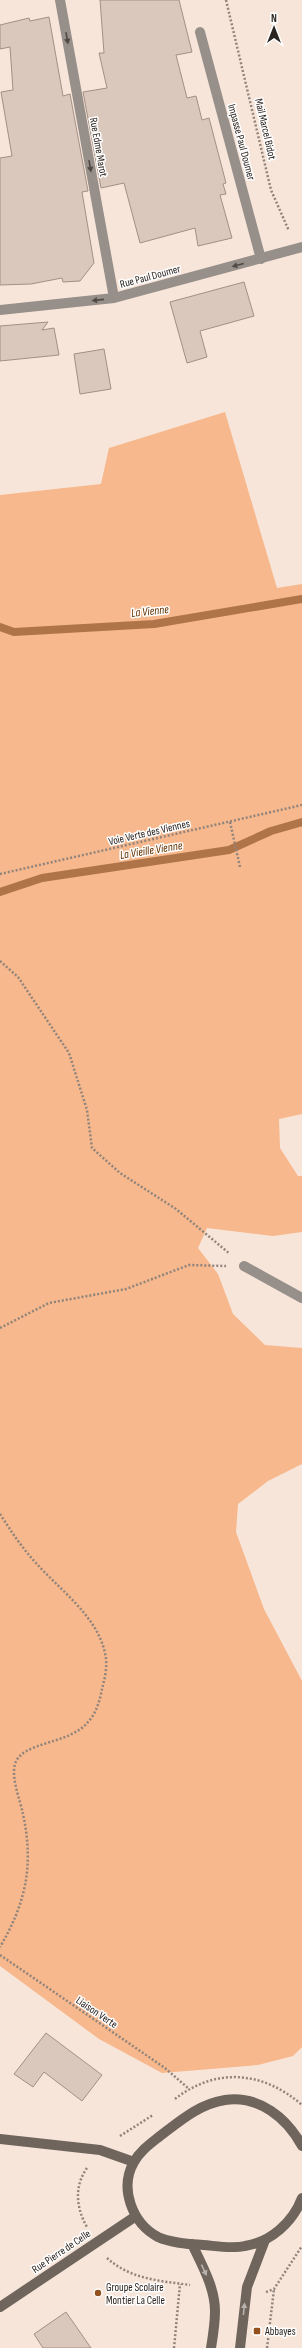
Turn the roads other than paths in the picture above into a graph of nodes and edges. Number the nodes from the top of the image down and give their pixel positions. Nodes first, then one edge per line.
1 (60, 0) edge
2 (200, 32) dead end
3 (300, 247) edge
4 (261, 259) junction
5 (114, 298) junction
6 (0, 310) edge
7 (244, 1266) road end
8 (302, 1298) edge
9 (0, 2140) edge
10 (302, 2146) edge
11 (134, 2162) junction
12 (302, 2198) edge
13 (136, 2216) junction
14 (265, 2240) junction
15 (192, 2244) junction
16 (0, 2306) edge
17 (211, 2348) edge
18 (240, 2348) edge

1 -> 5 street, Rue Edme Marot
2 - 4 street, Impasse Paul Doumer
3 - 4 street, Rue Paul Doumer
4 -> 5 street, Rue Paul Doumer
5 -> 6 street, Rue Paul Doumer
7 - 8 street
9 - 11 street
10 - 11 street
11 - 13 street
12 - 14 street
13 - 15 street
13 - 16 street, Rue Pierre de Celle
14 - 15 street
18 -> 14 street
15 -> 17 street

